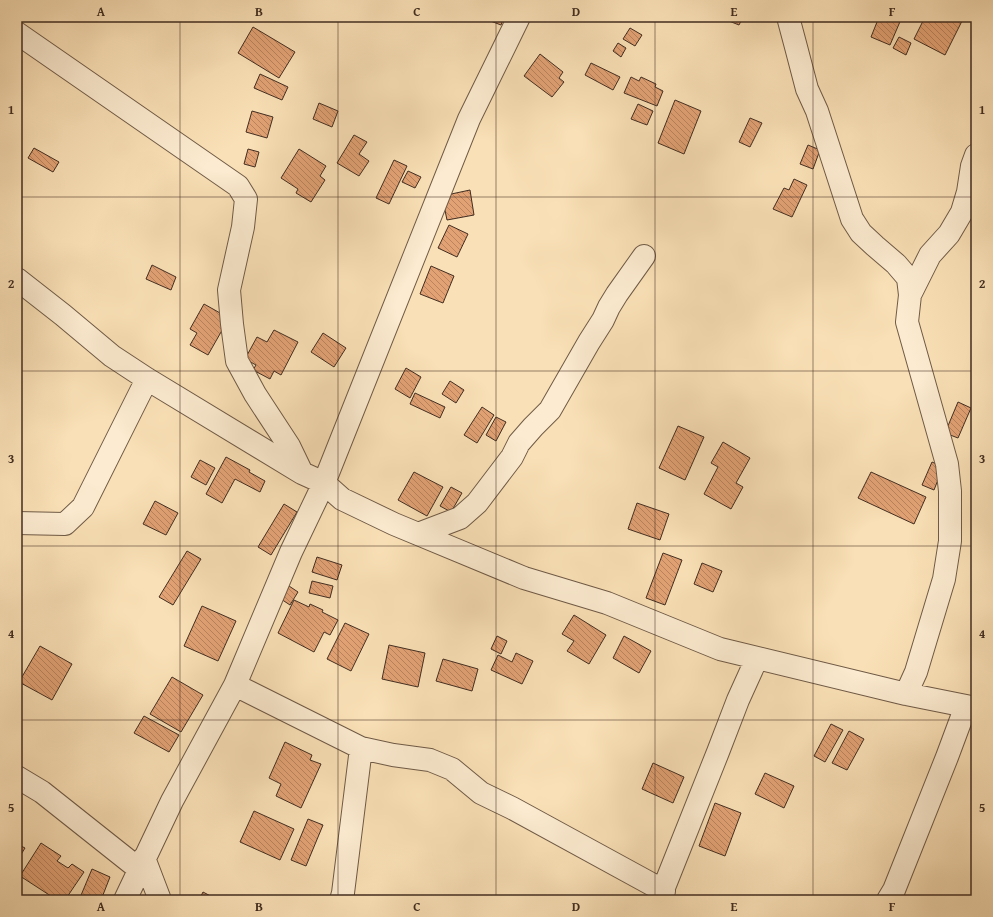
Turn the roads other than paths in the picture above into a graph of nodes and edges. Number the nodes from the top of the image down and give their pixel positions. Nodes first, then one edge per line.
1 (519, 17) edge
2 (788, 17) edge
3 (17, 33) edge
4 (976, 155) edge
5 (644, 256) dead end
6 (17, 279) edge
7 (910, 295) junction
8 (147, 380) junction
9 (302, 473) junction
10 (324, 483) junction
11 (17, 523) edge
12 (418, 534) junction
13 (757, 658) junction
14 (236, 685) junction
15 (906, 694) junction
16 (971, 707) edge
17 (362, 748) junction
18 (17, 778) edge
19 (142, 864) junction
20 (661, 896) edge
21 (125, 900) edge
22 (160, 900) edge
23 (341, 900) edge
24 (888, 900) edge

1 - 10 street
2 - 7 street
3 - 9 street
4 - 7 street
5 - 12 street
6 - 8 street
7 - 15 street
8 - 9 street
8 - 11 street
9 - 10 street
10 - 12 street
10 - 14 street
12 - 13 street
13 - 15 street
13 - 20 street
14 - 17 street
14 - 19 street
15 - 16 street
16 - 24 street
17 - 20 street
17 - 23 street
18 - 19 street
19 - 21 street
19 - 22 street

